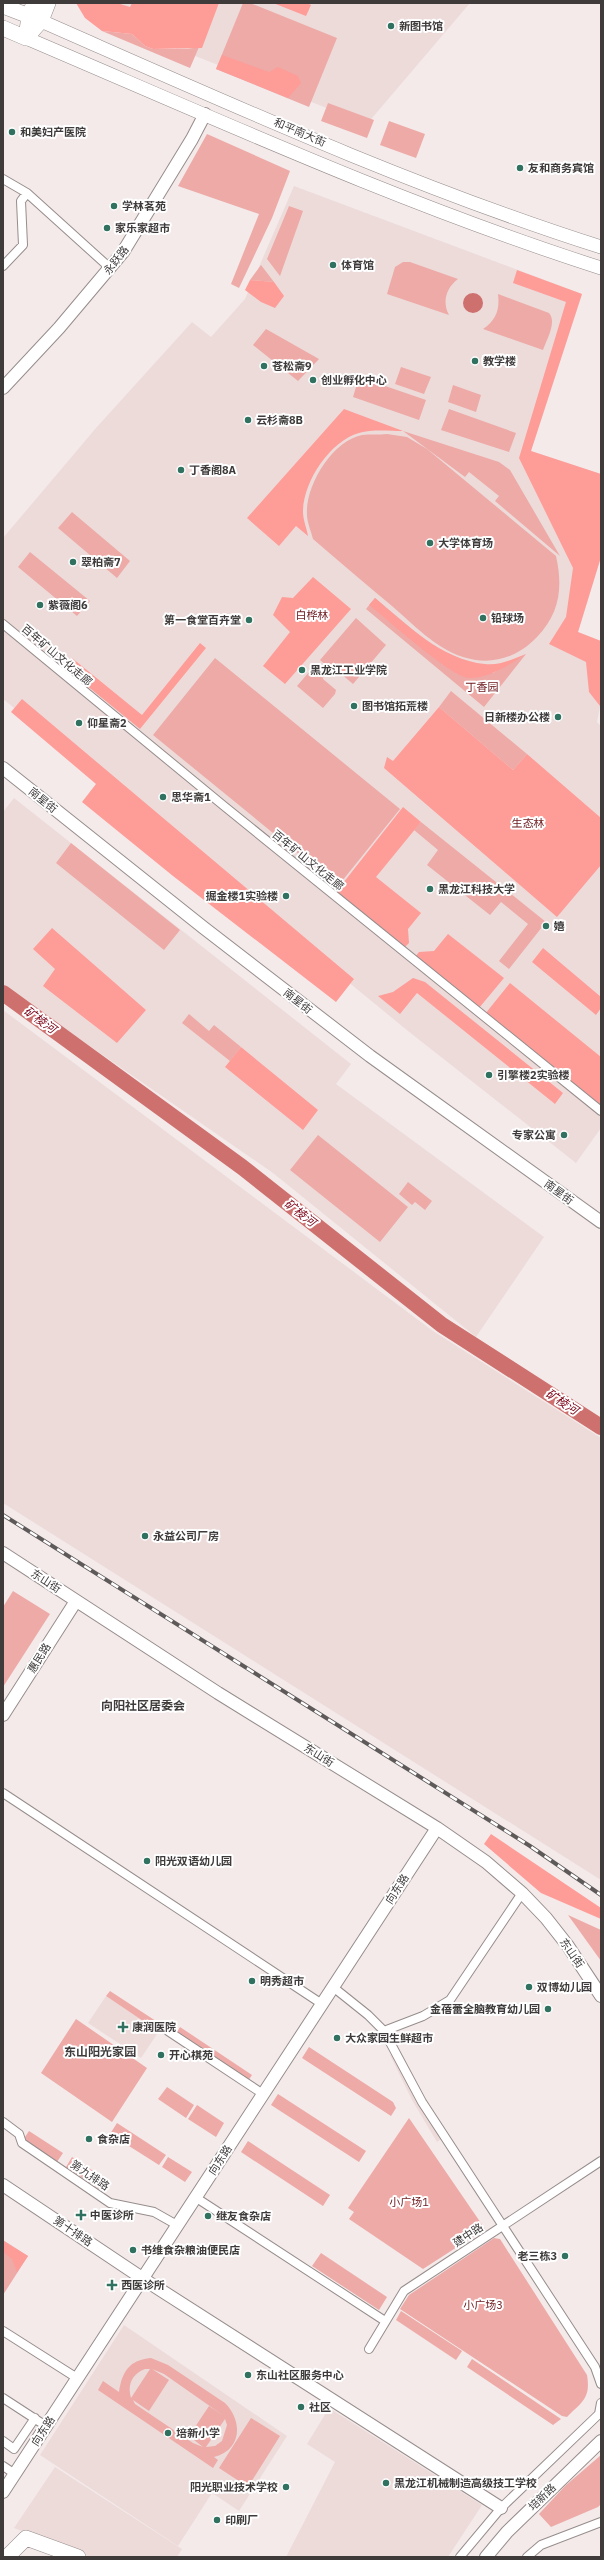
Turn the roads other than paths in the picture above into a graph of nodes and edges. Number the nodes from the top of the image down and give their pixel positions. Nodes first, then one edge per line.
1 (48, 3) edge
2 (3, 6) edge
3 (35, 13) edge
4 (3, 28) edge
5 (26, 38) junction
6 (205, 114) junction
7 (3, 179) edge
8 (27, 193) junction
9 (601, 247) edge
10 (3, 266) edge
11 (110, 268) junction
12 (601, 268) edge
13 (3, 388) edge
14 (3, 624) edge
15 (3, 768) edge
16 (601, 1111) edge
17 (601, 1222) edge
18 (3, 1553) edge
19 (76, 1601) junction
20 (3, 1715) edge
21 (3, 1793) edge
22 (437, 1828) junction
23 (522, 1892) junction
24 (333, 1987) junction
25 (601, 1996) edge
26 (322, 2004) junction
27 (168, 2031) dead end
28 (384, 2031) junction
29 (263, 2094) junction
30 (3, 2122) edge
31 (601, 2161) edge
32 (3, 2185) edge
33 (195, 2197) junction
34 (177, 2225) junction
35 (502, 2225) junction
36 (142, 2278) junction
37 (385, 2321) junction
38 (3, 2331) edge
39 (369, 2349) dead end
40 (77, 2378) junction
41 (601, 2384) edge
42 (3, 2398) edge
43 (601, 2403) edge
44 (34, 2418) junction
45 (46, 2426) junction
46 (3, 2441) edge
47 (601, 2441) edge
48 (3, 2466) edge
49 (15, 2474) junction
50 (3, 2492) edge
51 (501, 2508) junction
52 (601, 2522) edge
53 (5, 2557) edge
54 (78, 2557) edge
55 (460, 2557) edge
56 (486, 2557) edge
57 (527, 2557) edge

1 - 3 highway
2 - 3 highway, 和平南大街
3 - 5 highway
3 - 9 main road, 和平南大街
4 - 5 highway, 和平南大街
5 - 6 main road, 和平南大街
6 - 11 street, 永跃路
6 - 12 main road, 和平南大街
7 - 8 street
8 - 10 street
8 - 11 street
11 - 13 street, 永跃路
14 - 16 street, 百年矿山文化走廊
15 - 17 street, 南星街
18 - 19 street, 东山街
19 - 20 street, 惠民路
19 - 22 street, 东山街
21 - 26 street
22 - 23 street, 东山街
22 - 24 street, 向东路
23 - 25 street, 东山街
23 - 28 street
24 - 26 street, 向东路
24 - 28 street
26 - 29 street, 向东路
27 - 29 street
28 - 35 street
29 - 33 street, 向东路
30 - 34 street, 第九排路
31 - 35 street, 建中路
32 - 36 street, 第十排路
33 - 34 street, 向东路
33 - 37 street
34 - 36 street, 向东路
35 - 37 street, 建中路
35 - 41 street
36 - 40 street, 向东路
36 - 51 street, 第十排路
37 - 39 street, 建中路
38 - 40 street
40 - 45 street, 向东路
42 - 44 street
43 - 51 street
44 - 45 street
44 - 46 street
45 - 49 street, 向东路
47 - 56 street, 培新路
48 - 49 street
49 - 50 street, 向东路
51 - 55 street
52 - 57 street
53 - 54 highway

